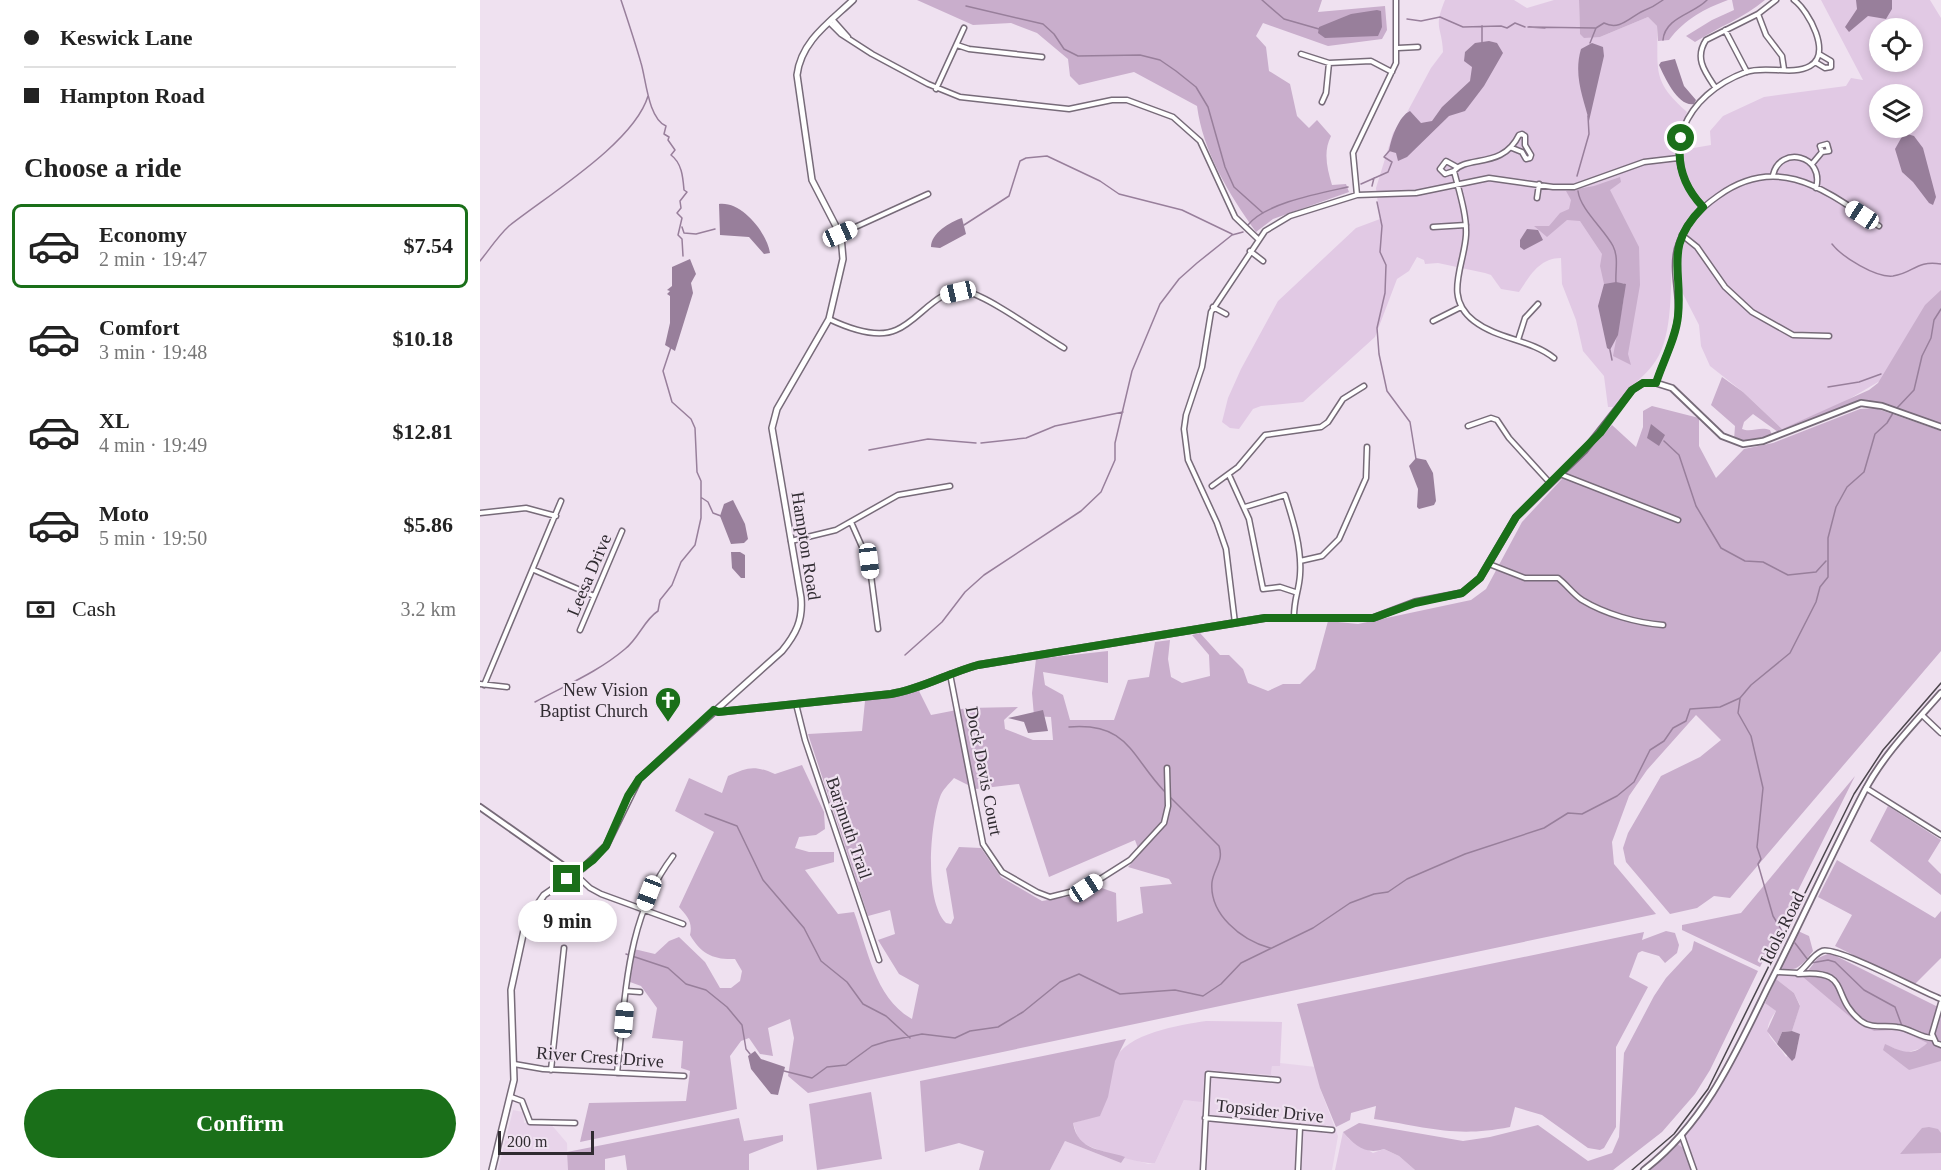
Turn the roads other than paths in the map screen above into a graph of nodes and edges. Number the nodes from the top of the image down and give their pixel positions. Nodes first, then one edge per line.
1 (853, 0) edge
2 (1396, 0) edge
3 (1776, 0) edge
4 (1794, 0) edge
5 (1758, 14) junction
6 (831, 21) junction
7 (964, 28) dead end
8 (1725, 30) junction
9 (957, 45) junction
10 (1418, 47) dead end
11 (1398, 48) junction
12 (1301, 54) dead end
13 (1819, 54) junction
14 (1042, 57) dead end
15 (1815, 62) junction
16 (1329, 63) junction
17 (1784, 69) junction
18 (1392, 72) junction
19 (1747, 72) junction
20 (1715, 87) junction
21 (936, 89) junction
22 (1322, 102) dead end
23 (1512, 148) junction
24 (1822, 152) dead end
25 (1678, 158) junction
26 (1812, 164) junction
27 (1773, 175) junction
28 (1458, 183) junction
29 (1539, 184) junction
30 (1816, 188) junction
31 (928, 194) dead end
32 (1357, 195) junction
33 (1537, 198) dead end
34 (1703, 207) junction
35 (1466, 225) junction
36 (1879, 226) dead end
37 (1433, 227) dead end
38 (840, 234) junction
39 (1682, 235) junction
40 (1258, 239) junction
41 (1250, 251) junction
42 (1263, 261) dead end
43 (1538, 304) dead end
44 (1213, 307) junction
45 (1461, 307) junction
46 (1226, 314) dead end
47 (829, 319) junction
48 (1433, 321) dead end
49 (1829, 336) dead end
50 (1518, 340) junction
51 (1064, 348) dead end
52 (1554, 358) dead end
53 (1656, 383) junction
54 (1364, 386) dead end
55 (1468, 426) dead end
56 (1941, 427) edge
57 (1367, 447) dead end
58 (1559, 474) junction
59 (1229, 475) junction
60 (1550, 483) junction
61 (950, 486) dead end
62 (1212, 486) dead end
63 (561, 501) dead end
64 (1245, 507) junction
65 (480, 513) edge
66 (556, 516) junction
67 (1678, 520) dead end
68 (851, 522) junction
69 (622, 531) dead end
70 (791, 541) junction
71 (1300, 561) junction
72 (1489, 564) junction
73 (534, 570) junction
74 (1295, 592) junction
75 (594, 596) junction
76 (1294, 617) junction
77 (1235, 623) junction
78 (1663, 625) dead end
79 (878, 629) dead end
80 (580, 630) dead end
81 (950, 673) junction
82 (482, 685) edge
83 (507, 687) dead end
84 (1941, 693) edge
85 (796, 703) junction
86 (714, 710) junction
87 (1922, 715) junction
88 (1941, 733) edge
89 (1167, 768) dead end
90 (1866, 788) junction
91 (480, 807) edge
92 (1941, 835) edge
93 (673, 856) dead end
94 (575, 874) junction
95 (643, 910) junction
96 (683, 924) dead end
97 (564, 948) dead end
98 (879, 960) dead end
99 (1776, 972) junction
100 (1794, 974) junction
101 (626, 991) junction
102 (640, 992) dead end
103 (1941, 1001) edge
104 (1932, 1038) junction
105 (1941, 1045) edge
106 (514, 1064) junction
107 (551, 1070) junction
108 (617, 1073) junction
109 (684, 1076) dead end
110 (1278, 1080) dead end
111 (511, 1097) junction
112 (1205, 1118) junction
113 (575, 1124) dead end
114 (1300, 1127) junction
115 (1332, 1130) dead end
116 (1682, 1136) junction
117 (492, 1170) edge
118 (1203, 1170) edge
119 (1298, 1170) edge
120 (1644, 1170) edge
121 (1694, 1170) edge

1 - 6 main road, Hampton Road
2 - 11 street
3 - 5 street
4 - 13 street
5 - 8 street
5 - 17 street
6 - 21 street
6 - 38 main road, Hampton Road
7 - 9 street
8 - 19 street
8 - 20 street
9 - 14 street
9 - 21 street
10 - 11 street
11 - 18 street
12 - 16 street
13 - 15 street
13 - 15 street
15 - 17 street
16 - 18 street
16 - 22 street
17 - 19 street
18 - 32 street
19 - 20 street
20 - 25 street
21 - 40 street
23 - 23 street
23 - 28 street
24 - 26 street
25 - 29 street
25 - 34 street
26 - 27 street
26 - 30 street
27 - 30 street
27 - 34 street
28 - 29 street
28 - 32 street
28 - 35 street
29 - 33 street
30 - 36 street
31 - 38 street
32 - 40 street
34 - 39 street
35 - 37 street
35 - 45 street
38 - 47 main road, Hampton Road
39 - 49 street
39 - 53 street
40 - 41 street
41 - 42 street
41 - 44 street
43 - 50 street
44 - 46 street
44 - 77 street
45 - 48 street
45 - 50 street
47 - 51 street
47 - 70 main road, Hampton Road
50 - 52 street
53 - 56 street
53 - 58 street
54 - 59 street
55 - 60 street
57 - 71 street
58 - 60 street
58 - 67 street
59 - 62 street
59 - 64 street
60 - 72 street
61 - 68 street
63 - 66 street
64 - 71 street
64 - 74 street
65 - 66 street
66 - 73 street
68 - 70 street
68 - 79 street
69 - 75 street, Leesa Drive
70 - 86 main road, Hampton Road
71 - 74 street
72 - 76 street
72 - 78 street
73 - 75 street
73 - 82 street
74 - 76 street
75 - 80 street, Leesa Drive
76 - 77 street
77 - 81 street
81 - 85 street
81 - 89 street, Dock Davis Court
82 - 83 street
84 - 87 street, Idols Road
85 - 86 street
85 - 98 street, Barjmuth Trail
86 - 94 main road, Hampton Road
87 - 88 street
87 - 90 street, Idols Road
90 - 92 street
90 - 99 street, Idols Road
91 - 94 street
93 - 95 street
94 - 95 street
94 - 106 main road, Hampton Road
95 - 96 street
95 - 101 street
97 - 107 street
99 - 100 street
99 - 116 street, Idols Road
100 - 103 street
100 - 104 street
101 - 102 street
101 - 108 street
103 - 104 street
104 - 105 street
106 - 107 street, River Crest Drive
106 - 111 main road, Hampton Road
107 - 108 street, River Crest Drive
108 - 109 street, River Crest Drive
110 - 112 street
111 - 113 street
111 - 117 main road, Hampton Road
112 - 114 street, Topsider Drive
112 - 118 street
114 - 115 street, Topsider Drive
114 - 119 street
116 - 120 street, Idols Road
116 - 121 street

